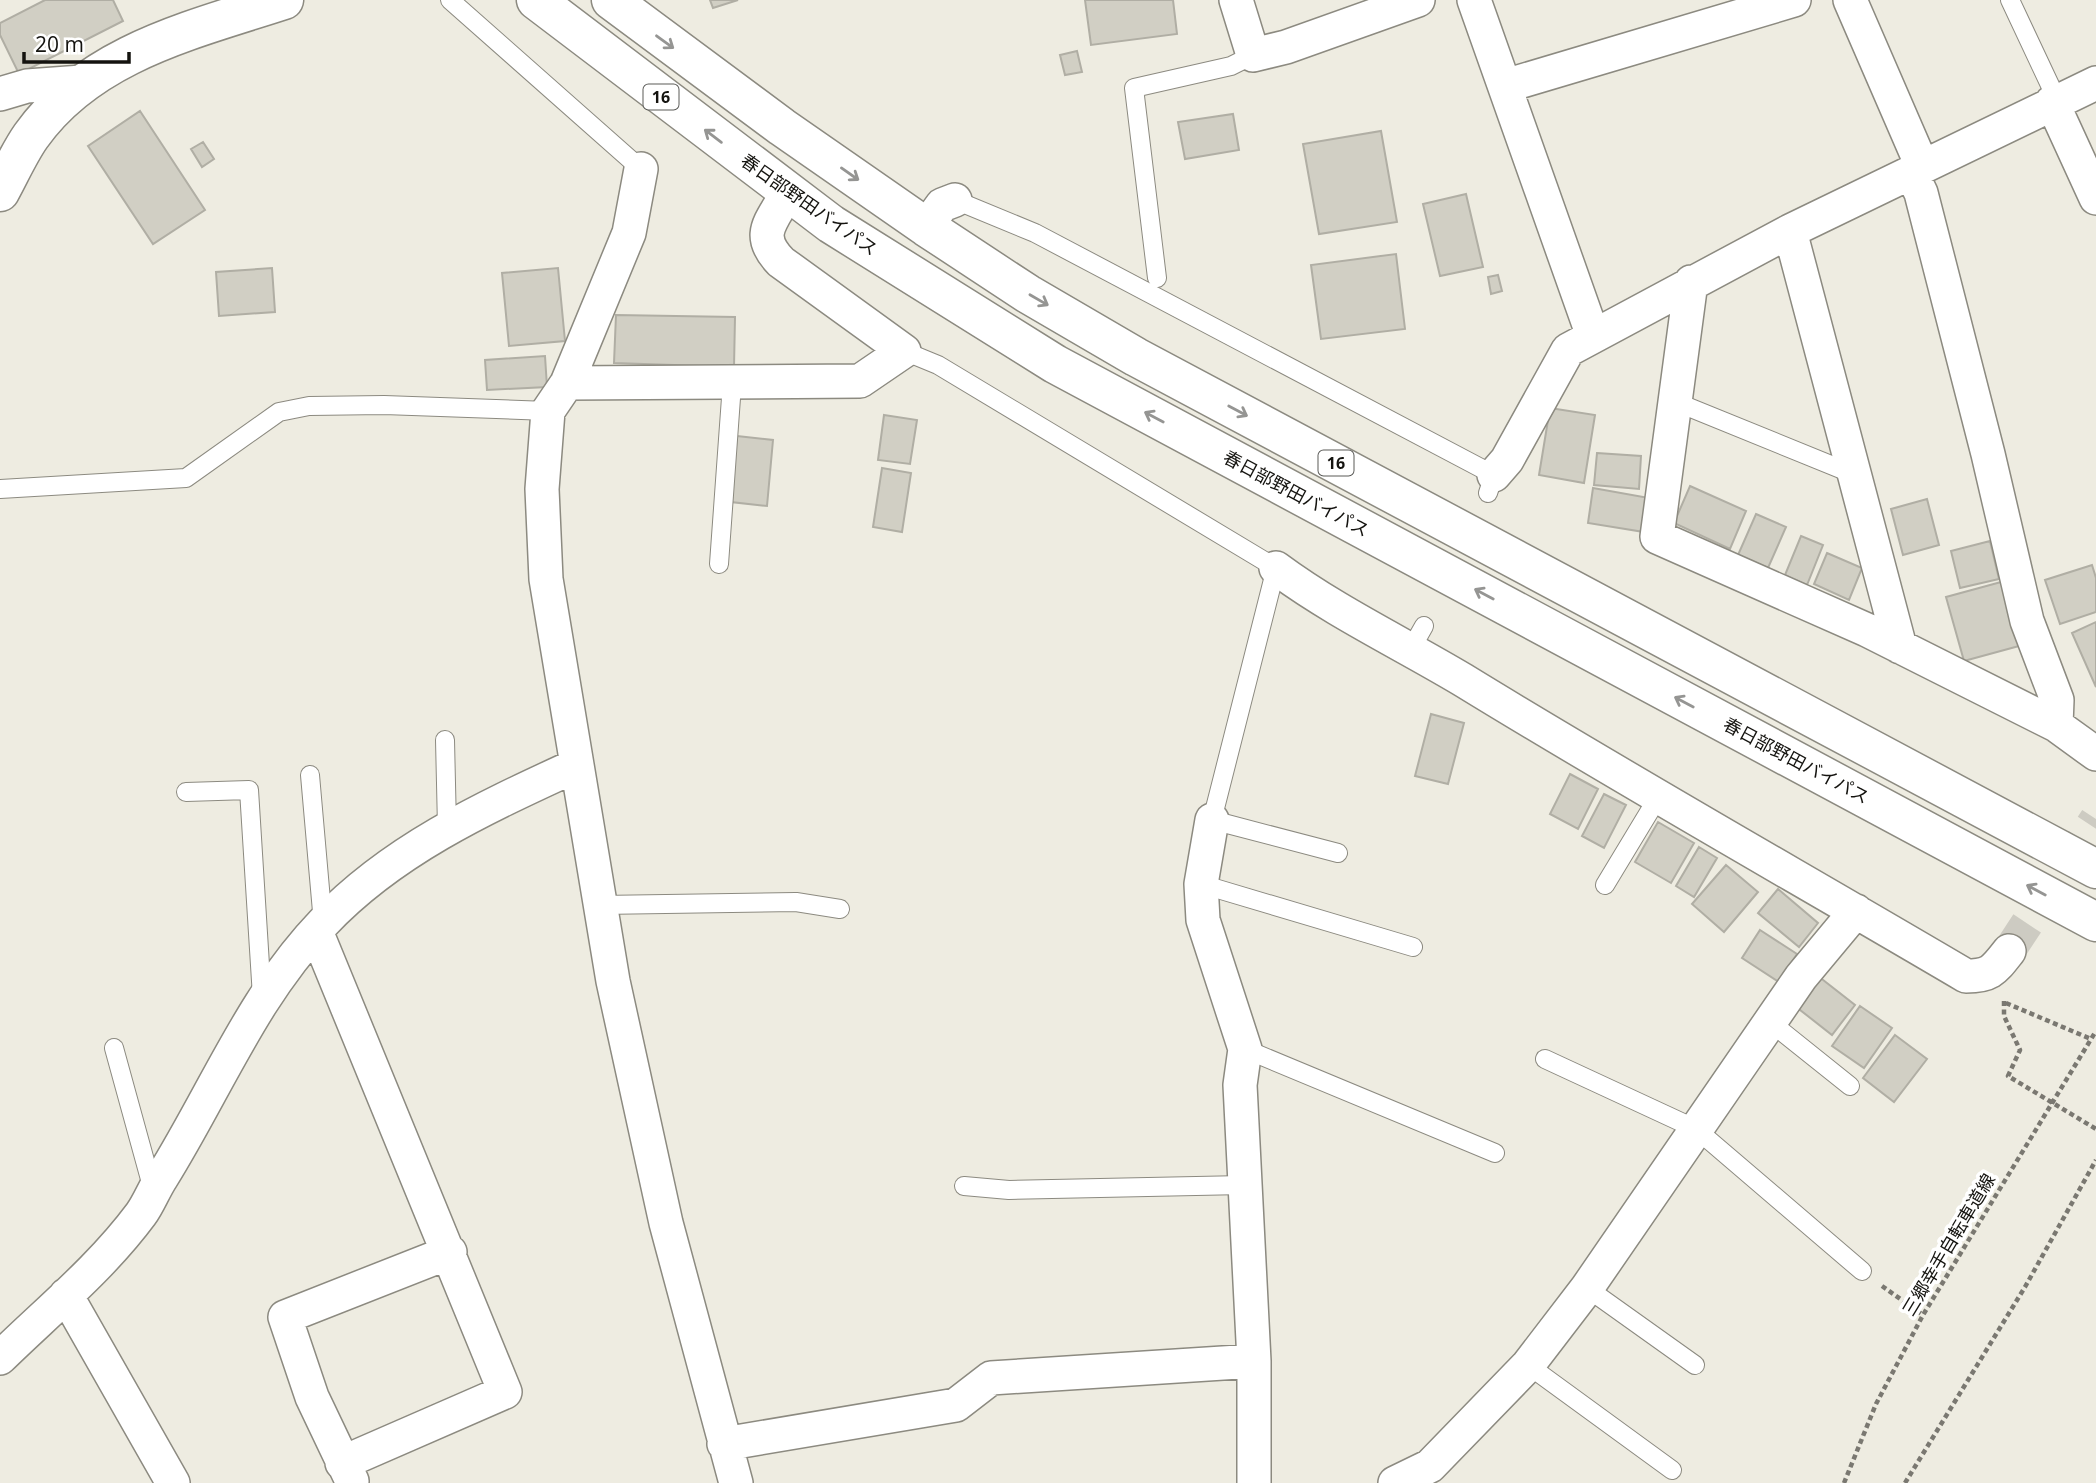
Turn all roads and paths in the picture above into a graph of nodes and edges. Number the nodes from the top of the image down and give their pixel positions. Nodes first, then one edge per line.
1 (284, 0) edge
2 (450, 0) edge
3 (536, 0) edge
4 (611, 0) edge
5 (1236, 0) edge
6 (1418, 0) edge
7 (1474, 0) edge
8 (1794, 0) edge
9 (1850, 0) edge
10 (2010, 0) edge
11 (1253, 55) junction
12 (82, 82) junction
13 (2096, 83) edge
14 (1505, 86) junction
15 (0, 94) edge
16 (2054, 101) junction
17 (641, 169) joint
18 (1916, 169) junction
19 (0, 192) edge
20 (787, 193) junction
21 (2096, 198) edge
22 (955, 200) joint
23 (926, 227) junction
24 (1790, 231) junction
25 (1157, 278) dead end
26 (1691, 282) junction
27 (1593, 336) junction
28 (904, 351) junction
29 (567, 383) junction
30 (732, 384) junction
31 (1676, 402) junction
32 (548, 411) junction
33 (1853, 474) junction
34 (1491, 484) joint
35 (0, 488) edge
36 (719, 564) dead end
37 (1276, 568) junction
38 (1900, 647) junction
39 (2056, 726) junction
40 (446, 740) dead end
41 (2096, 754) edge
42 (577, 765) junction
43 (310, 775) dead end
44 (186, 792) dead end
45 (1657, 799) junction
46 (1212, 820) junction
47 (447, 827) junction
48 (1338, 853) dead end
49 (2096, 869) edge
50 (1201, 884) junction
51 (1605, 885) dead end
52 (600, 905) junction
53 (840, 909) dead end
54 (1856, 911) junction
55 (2096, 922) edge
56 (319, 927) junction
57 (1413, 947) dead end
58 (2009, 951) tunnel mouth
59 (1984, 976) junction
60 (262, 1000) junction
61 (2006, 1003) junction
62 (1770, 1022) junction
63 (2096, 1031) edge
64 (2091, 1039) junction
65 (114, 1048) dead end
66 (1245, 1049) junction
67 (1545, 1059) dead end
68 (1850, 1086) dead end
69 (2052, 1103) junction
70 (1696, 1129) junction
71 (2096, 1129) edge
72 (1495, 1153) dead end
73 (2096, 1160) edge
74 (1244, 1185) junction
75 (964, 1186) dead end
76 (153, 1191) junction
77 (450, 1252) junction
78 (1862, 1271) joint
79 (1587, 1288) junction
80 (66, 1296) junction
81 (1923, 1315) junction
82 (0, 1358) edge
83 (1254, 1361) junction
84 (1528, 1365) junction
85 (1695, 1366) dead end
86 (724, 1444) junction
87 (1672, 1469) dead end
88 (347, 1473) edge
89 (173, 1483) edge
90 (736, 1483) edge
91 (1254, 1483) edge
92 (1395, 1483) edge
93 (1844, 1483) edge
94 (1905, 1483) edge

1 - 12 main road
2 - 17 lane
20 -> 3 main road, 春日部野田バイパス / 16
4 -> 23 main road, 16
5 - 11 street
6 - 11 street
7 - 14 street
8 - 14 street
9 - 18 street
10 - 16 lane
11 - 25 lane
12 - 15 street
12 - 19 main road
13 - 16 street
14 - 27 street
16 - 18 street
16 - 21 street
17 - 29 street
18 - 24 street
18 - 39 street
20 - 28 street
55 -> 20 main road, 春日部野田バイパス / 16
22 - 23 street
22 - 34 lane
23 -> 49 main road, 16
24 - 26 street
24 - 33 street
26 - 27 street
26 - 31 street
27 - 34 street
28 - 30 street
28 - 37 lane
29 - 30 street
29 - 32 street
30 - 36 lane
31 - 33 lane
31 - 38 street
32 - 35 lane
32 - 42 street
33 - 38 street
37 - 45 street
37 - 46 lane
38 - 39 street
39 - 41 street
40 - 47 lane
42 - 47 street
42 - 52 street
43 - 56 lane
44 - 60 lane
45 - 51 lane
45 - 54 street
46 - 48 lane
46 - 50 street
47 - 56 street
50 - 57 lane
50 - 66 street
52 - 53 lane
52 - 86 street
54 - 59 street
54 - 62 street
56 - 60 street
56 - 77 street
58 - 59 street
59 - 61 path
60 - 76 street
61 - 64 path
61 - 69 path
62 - 68 lane
62 - 70 street
63 - 64 path, 三郷幸手自転車道線
64 - 69 path, 三郷幸手自転車道線
65 - 76 lane
66 - 72 lane
66 - 74 street
67 - 70 lane
69 - 71 path
69 - 81 path, 三郷幸手自転車道線
70 - 78 lane
70 - 79 street
73 - 94 path
74 - 75 lane
74 - 83 street
76 - 80 street
77 - 88 street
77 - 88 street
78 - 81 path
79 - 84 street
79 - 85 lane
80 - 82 street
80 - 89 street
81 - 93 path, 三郷幸手自転車道線
83 - 86 street
83 - 91 street
84 - 87 lane
84 - 92 street
86 - 90 street

